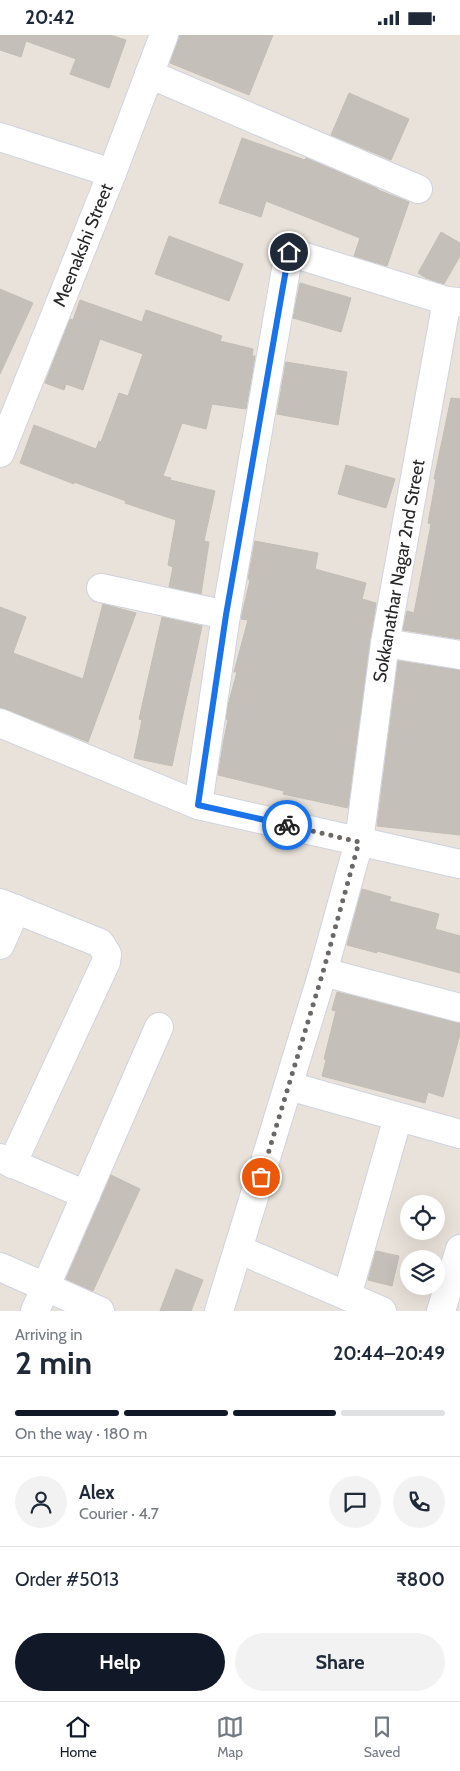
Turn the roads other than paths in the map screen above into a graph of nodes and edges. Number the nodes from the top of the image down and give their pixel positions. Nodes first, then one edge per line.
1 (164, 35) edge
2 (149, 74) junction
3 (0, 137) edge
4 (112, 173) junction
5 (418, 189) dead end
6 (454, 301) edge
7 (0, 453) edge
8 (101, 588) dead end
9 (226, 615) junction
10 (385, 643) junction
11 (460, 655) edge
12 (0, 723) edge
13 (198, 805) junction
14 (359, 842) junction
15 (460, 864) edge
16 (8, 906) edge
17 (0, 945) edge
18 (323, 972) junction
19 (460, 1008) edge
20 (159, 1027) dead end
21 (289, 1086) junction
22 (398, 1117) junction
23 (460, 1134) edge
24 (6, 1161) edge
25 (86, 1195) junction
26 (238, 1249) junction
27 (460, 1249) edge
28 (0, 1267) edge
29 (347, 1296) junction
30 (40, 1299) edge
31 (100, 1311) edge
32 (219, 1311) edge
33 (382, 1311) edge
34 (441, 1311) edge

1 - 2 street, Meenakshi Street
2 - 4 street, Meenakshi Street
2 - 5 street
3 - 4 street
4 - 7 street, Meenakshi Street
6 - 9 street
6 - 10 street, Sokkanathar Nagar 2nd Street
8 - 9 street
9 - 13 street
10 - 11 street
10 - 14 street, Sokkanathar Nagar 2nd Street
12 - 13 street
13 - 14 street
14 - 15 street
14 - 18 street, Sokkanathar Nagar 2nd Street
16 - 17 street
16 - 24 street
18 - 19 street
18 - 21 street, Sokkanathar Nagar 2nd Street
20 - 25 street
21 - 22 street
21 - 26 street, Sokkanathar Nagar 2nd Street
22 - 23 street
22 - 29 street
24 - 25 street
25 - 30 street
26 - 29 street
26 - 32 street, Sokkanathar Nagar 2nd Street
27 - 34 street
28 - 30 street
29 - 33 street
30 - 31 street

